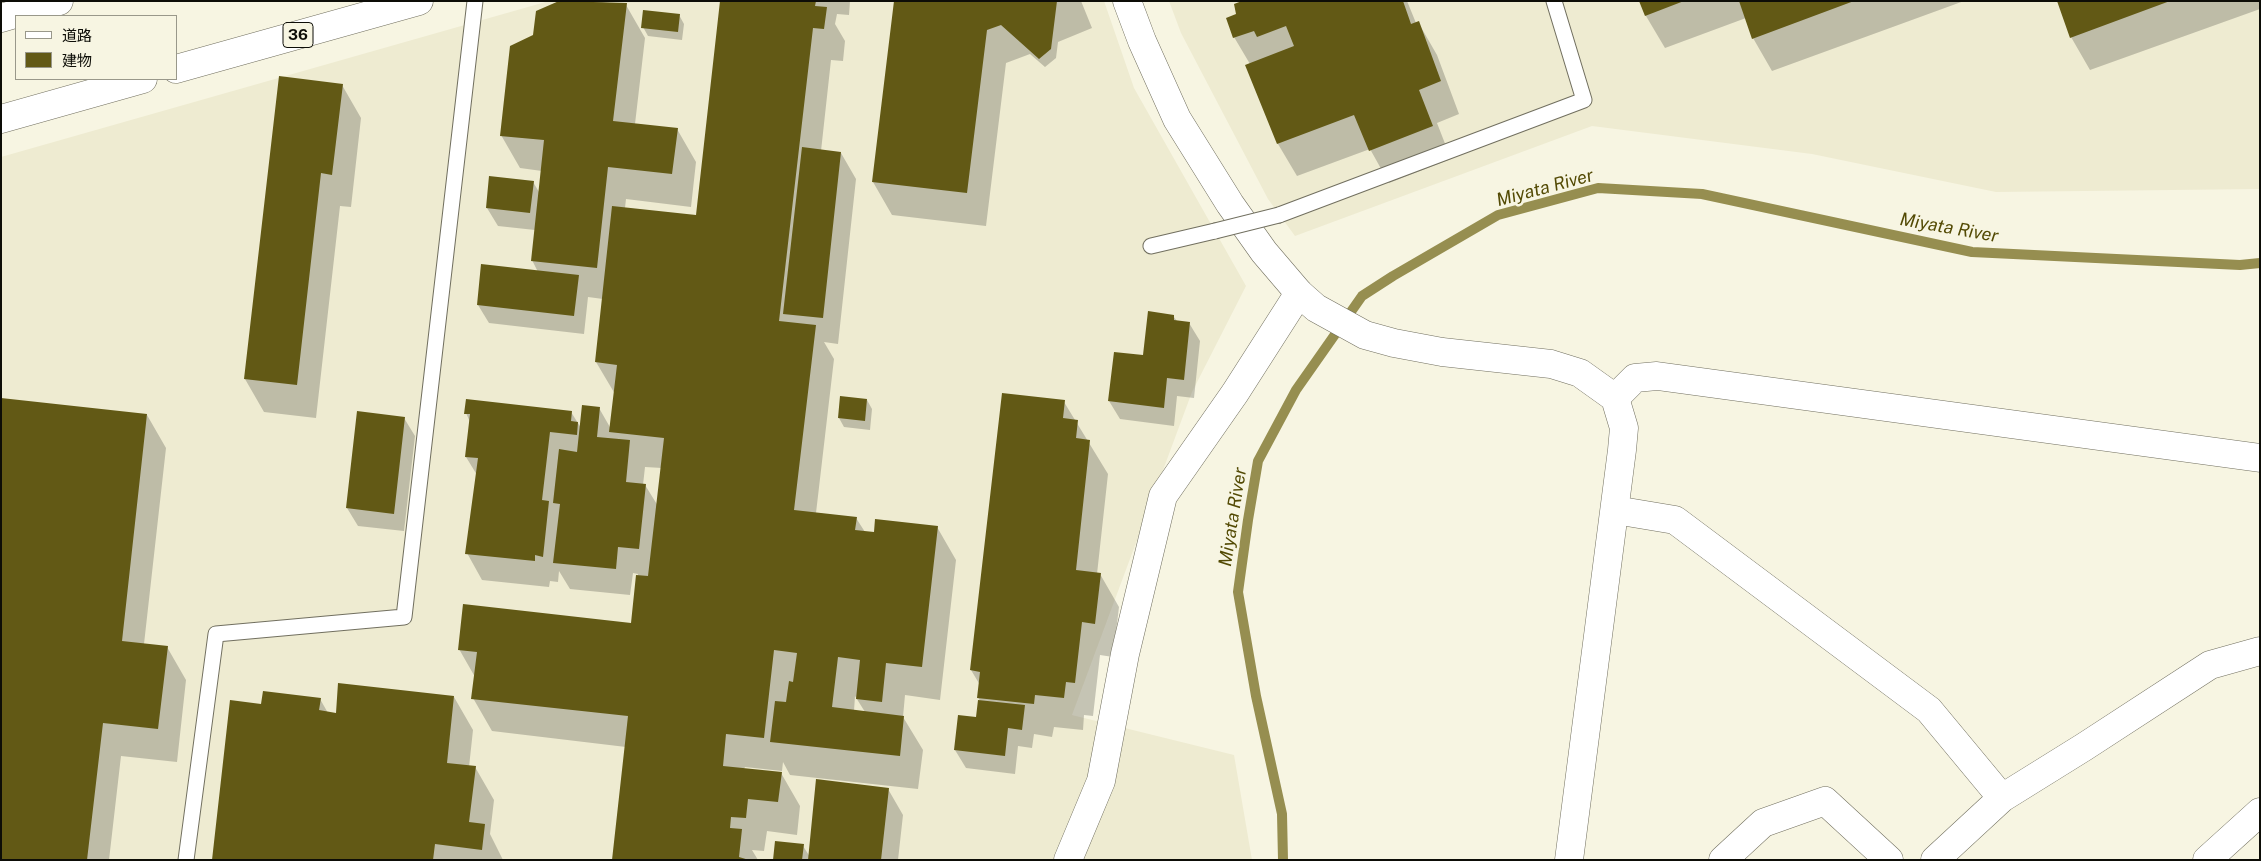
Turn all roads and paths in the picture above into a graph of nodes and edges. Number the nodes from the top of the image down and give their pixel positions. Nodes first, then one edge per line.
1 (59, 1) edge
2 (419, 1) edge
3 (475, 1) edge
4 (1127, 1) edge
5 (1554, 1) edge
6 (1, 18) edge
7 (178, 68) edge
8 (139, 80) edge
9 (1, 118) edge
10 (1151, 246) dead end
11 (1308, 300) junction
12 (1615, 398) junction
13 (2260, 458) edge
14 (1615, 510) junction
15 (2260, 651) edge
16 (2002, 798) junction
17 (2260, 812) edge
18 (186, 860) edge
19 (1068, 860) edge
20 (1569, 860) edge
21 (1723, 860) edge
22 (1889, 860) edge
23 (1935, 860) edge
24 (2207, 860) edge

1 - 6 street
2 - 7 street, 36
3 - 18 lane
4 - 11 street
5 - 10 lane, bridge
8 - 9 street
11 - 12 street
11 - 19 street
12 - 13 street
12 - 14 street
14 - 16 street
14 - 20 street
15 - 16 street
16 - 23 street
17 - 24 street
21 - 22 street

